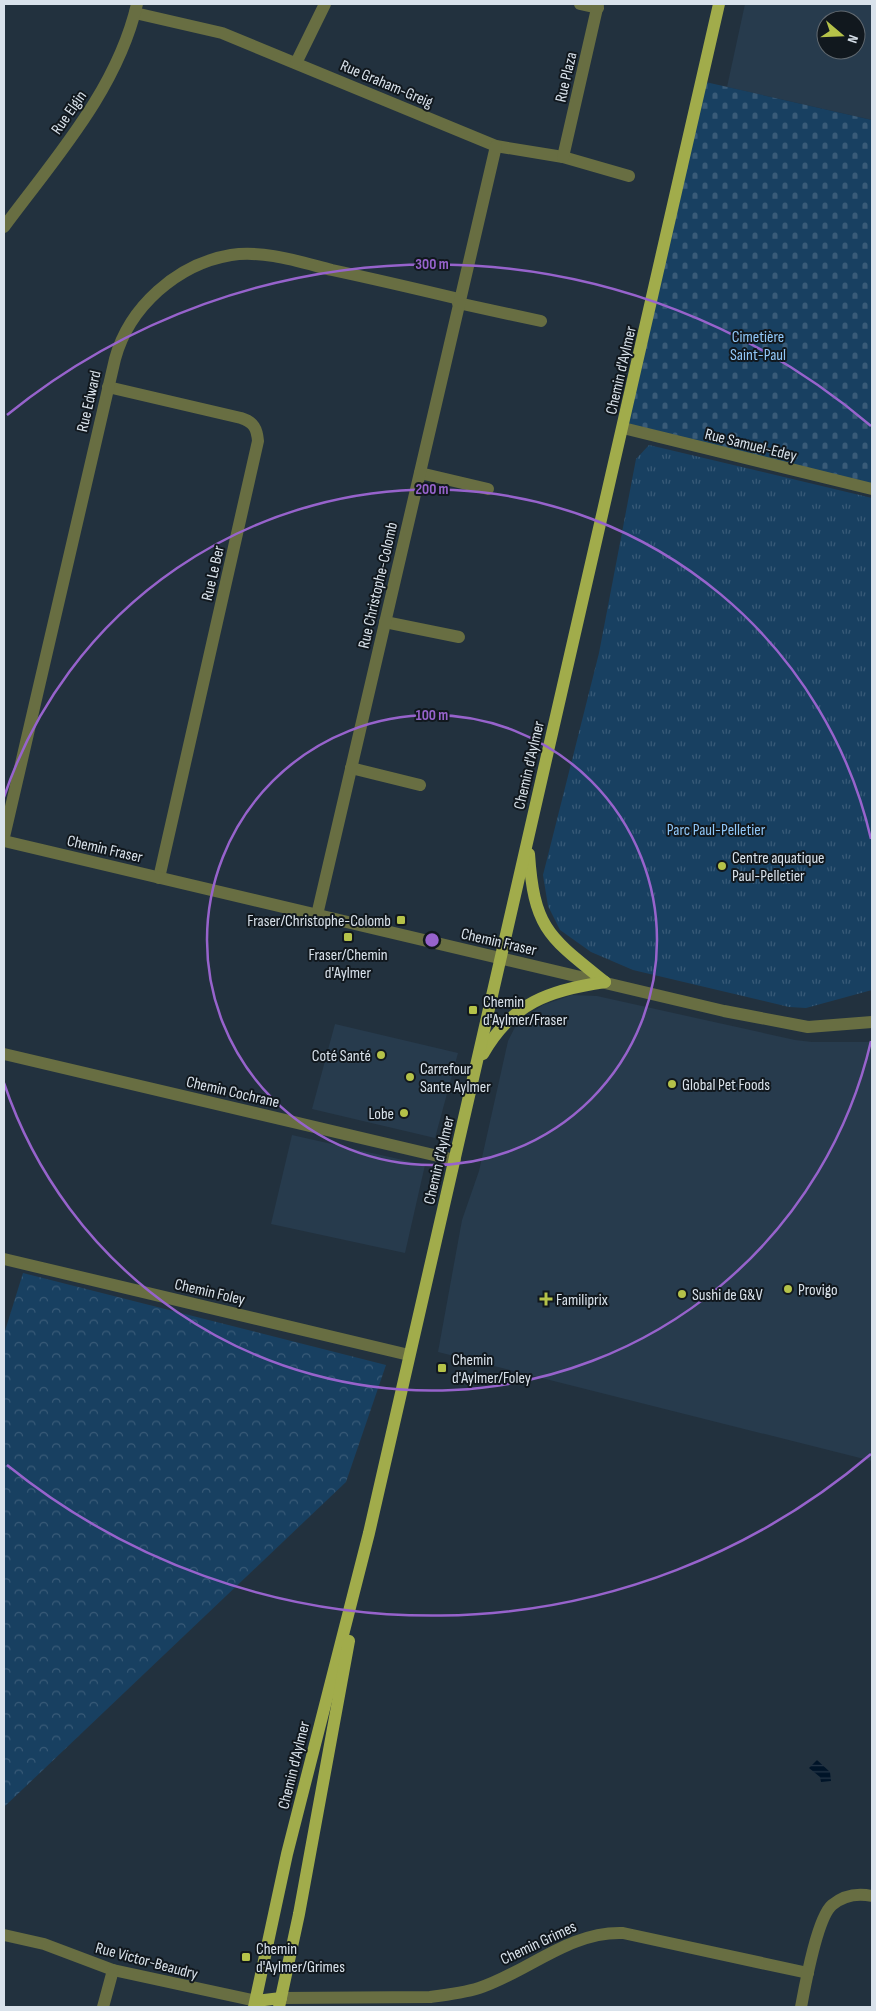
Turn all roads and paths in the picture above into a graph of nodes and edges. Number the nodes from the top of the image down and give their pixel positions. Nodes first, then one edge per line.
1 (325, 4) edge
2 (580, 4) edge
3 (719, 4) edge
4 (598, 6) edge
5 (136, 8) edge
6 (296, 63) junction
7 (496, 146) junction
8 (563, 157) junction
9 (629, 176) dead end
10 (4, 227) edge
11 (458, 301) junction
12 (541, 321) dead end
13 (108, 388) junction
14 (623, 428) junction
15 (420, 472) junction
16 (488, 489) dead end
17 (872, 489) edge
18 (385, 622) junction
19 (459, 638) dead end
20 (351, 768) junction
21 (420, 784) dead end
22 (4, 837) edge
23 (528, 838) junction
24 (4, 841) edge
25 (159, 878) junction
26 (317, 915) junction
27 (501, 958) junction
28 (605, 982) junction
29 (872, 1022) edge
30 (4, 1054) edge
31 (476, 1067) junction
32 (455, 1160) junction
33 (4, 1259) edge
34 (410, 1355) junction
35 (369, 1533) junction
36 (872, 1896) edge
37 (4, 1935) edge
38 (112, 1970) junction
39 (808, 1973) junction
40 (280, 2003) edge
41 (255, 2004) edge
42 (103, 2007) edge
43 (801, 2007) edge

1 - 6 street
2 - 4 street
3 - 14 main road, Chemin d'Aylmer
4 - 8 street, Rue Plaza
5 - 6 street, Rue Graham-Greig
5 - 10 street, Rue Elgin
6 - 7 street, Rue Graham-Greig
7 - 8 street, Rue Graham-Greig
7 - 11 street, Rue Christophe-Colomb
8 - 9 street, Rue Graham-Greig
11 - 12 street, Rue Edward
11 - 13 street, Rue Edward
11 - 15 street, Rue Christophe-Colomb
13 - 22 street, Rue Edward
13 - 25 street, Rue Le Ber
14 - 17 street, Rue Samuel-Edey
14 - 23 main road, Chemin d'Aylmer
15 - 16 street
15 - 18 street, Rue Christophe-Colomb
18 - 19 street
18 - 20 street, Rue Christophe-Colomb
20 - 21 street
20 - 26 street, Rue Christophe-Colomb
23 - 27 main road, Chemin d'Aylmer
23 - 28 main road
24 - 25 street, Chemin Fraser
25 - 26 street, Chemin Fraser
26 - 27 street, Chemin Fraser
27 - 28 street, Chemin Fraser
27 - 31 main road, Chemin d'Aylmer
28 - 29 street, Chemin Fraser
28 - 31 main road
30 - 32 street, Chemin Cochrane
31 - 32 main road, Chemin d'Aylmer
32 - 34 main road, Chemin d'Aylmer
33 - 34 street, Chemin Foley
34 - 35 main road, Chemin d'Aylmer
35 - 40 main road, Chemin d'Aylmer
35 - 41 main road, Chemin d'Aylmer
36 - 39 street
37 - 38 street, Rue Victor-Beaudry
38 - 41 street, Rue Victor-Beaudry
38 - 42 street
39 - 40 street, Chemin Grimes
39 - 43 street
40 - 41 main road

